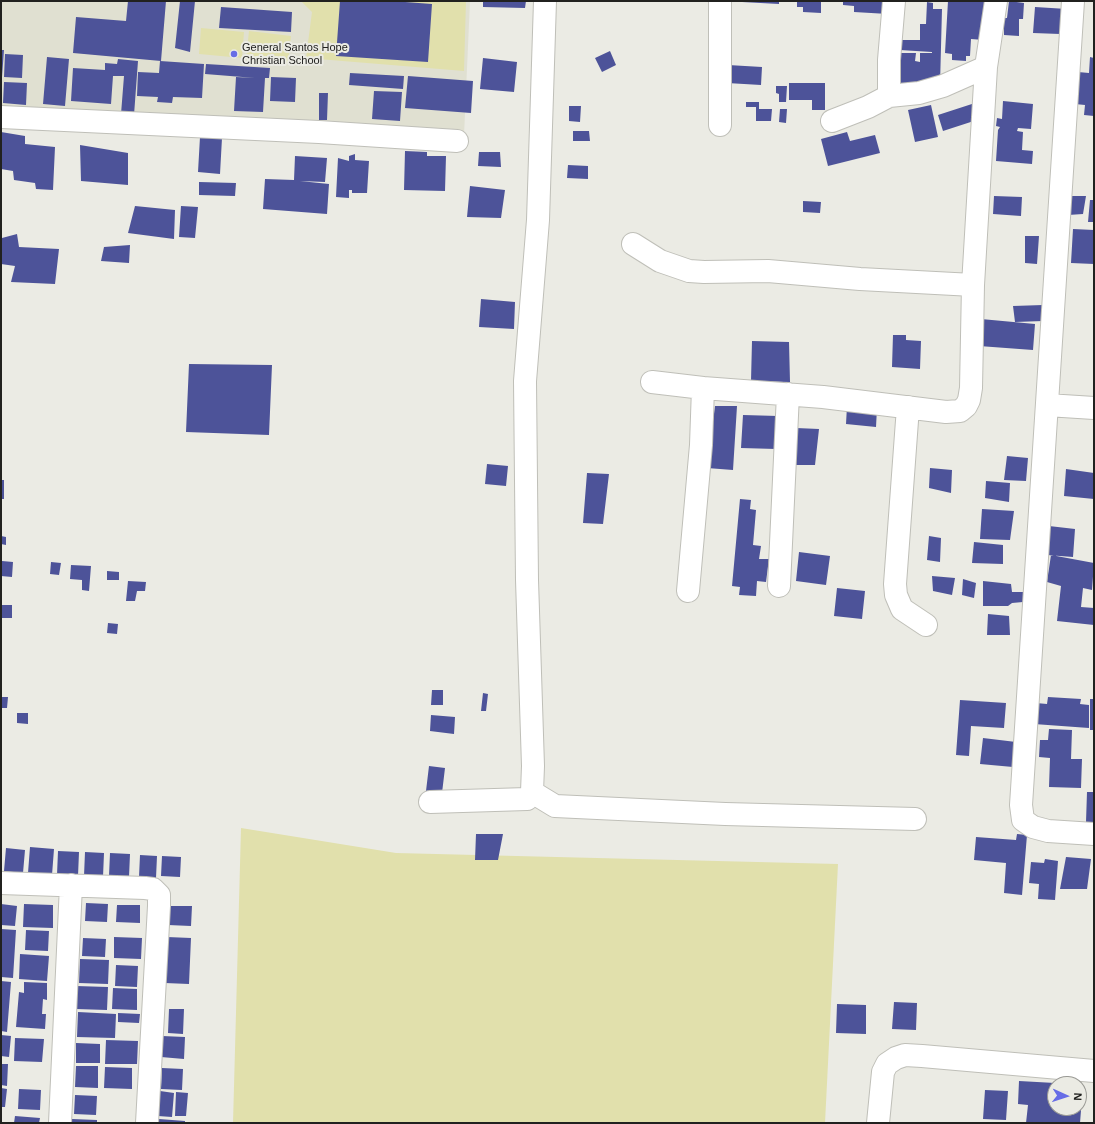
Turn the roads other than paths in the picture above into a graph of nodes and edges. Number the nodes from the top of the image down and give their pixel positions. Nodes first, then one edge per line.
1 (545, 1) edge
2 (720, 1) edge
3 (894, 1) edge
4 (996, 1) edge
5 (1073, 1) edge
6 (986, 67) junction
7 (889, 96) junction
8 (1, 117) edge
9 (832, 121) dead end
10 (720, 125) dead end
11 (457, 141) dead end
12 (633, 244) dead end
13 (973, 285) junction
14 (652, 382) dead end
15 (702, 388) junction
16 (788, 394) junction
17 (1047, 405) junction
18 (908, 407) junction
19 (1094, 408) edge
20 (779, 586) dead end
21 (688, 591) dead end
22 (926, 625) dead end
23 (532, 792) junction
24 (430, 802) dead end
25 (916, 819) dead end
26 (1094, 834) edge
27 (1, 883) edge
28 (71, 885) junction
29 (1094, 1071) edge
30 (60, 1123) edge
31 (147, 1123) edge
32 (878, 1123) edge

1 - 23 street
2 - 10 street
3 - 7 street
4 - 6 street
5 - 17 street
6 - 7 street
6 - 13 street
7 - 9 street
8 - 11 street
12 - 13 street
13 - 18 street
14 - 15 street
15 - 16 street
15 - 21 street
16 - 18 street
16 - 20 street
17 - 19 street
17 - 26 street
18 - 22 street
23 - 24 street
23 - 25 street
27 - 28 street
28 - 30 street
28 - 31 street
29 - 32 street

